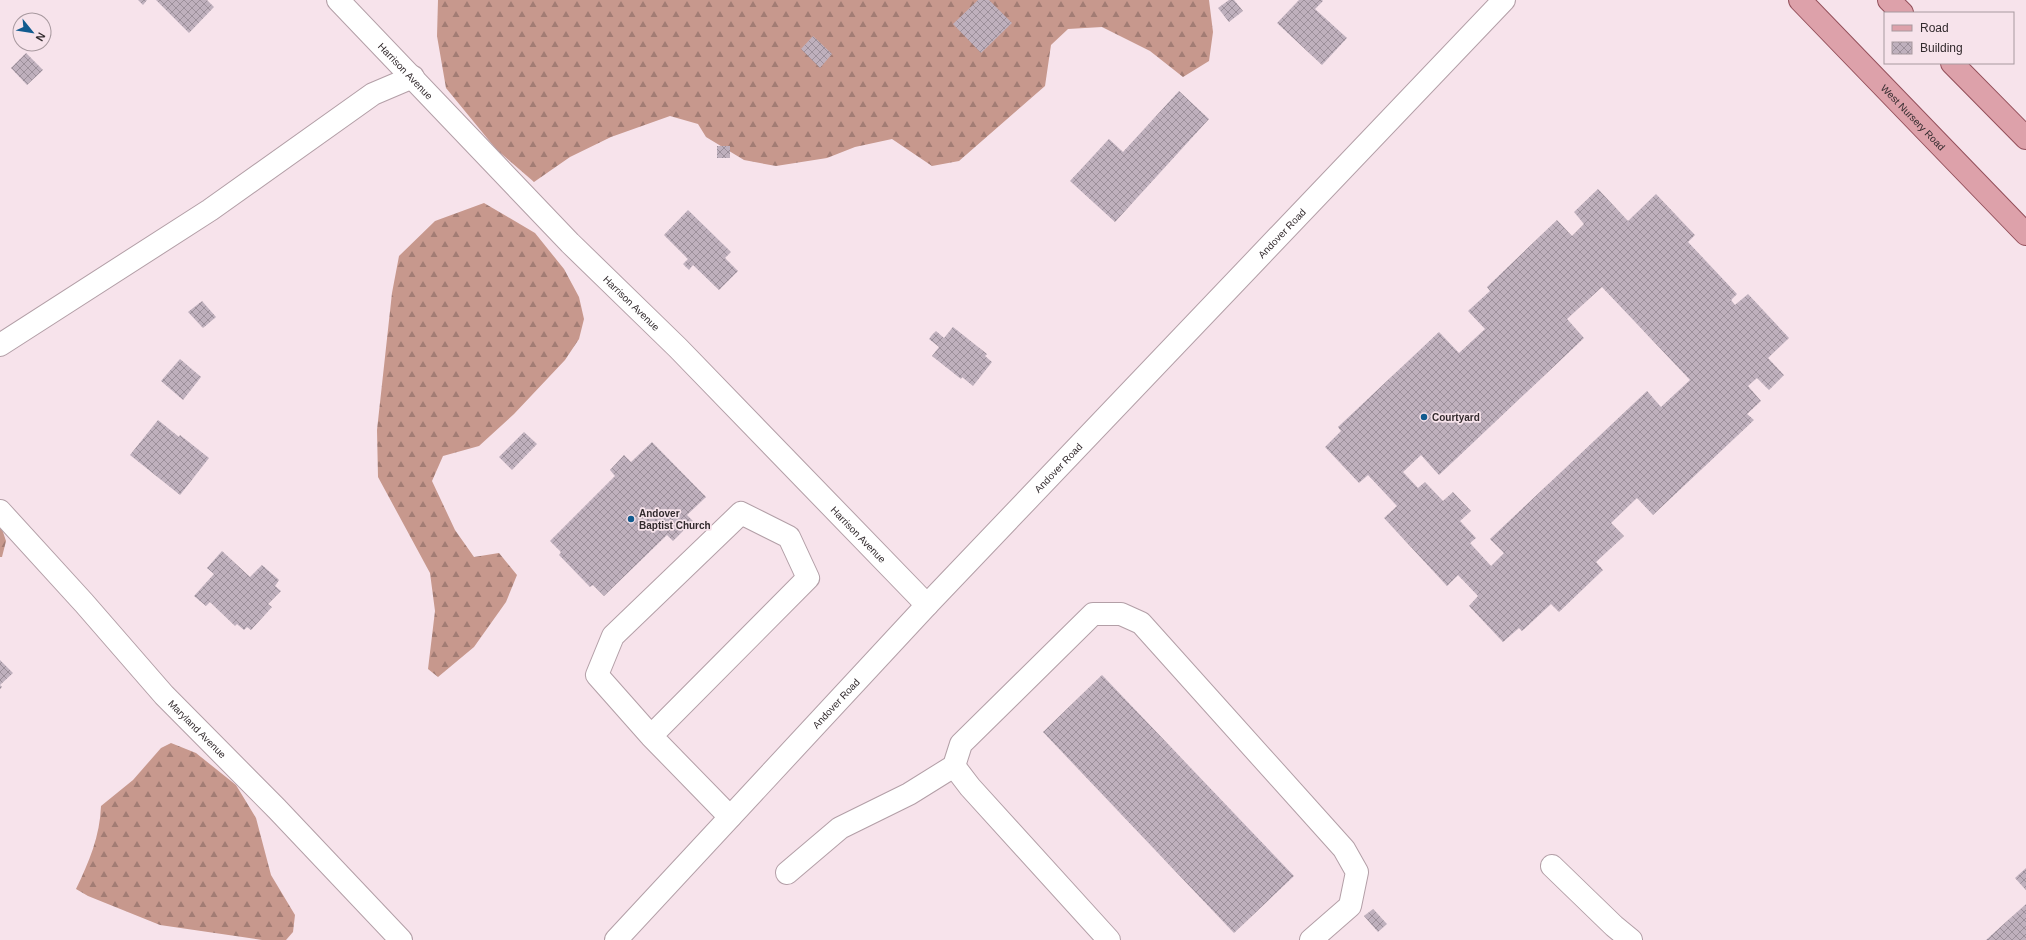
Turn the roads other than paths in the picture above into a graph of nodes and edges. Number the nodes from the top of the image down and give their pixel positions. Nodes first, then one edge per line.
1 (338, 0) edge
2 (1504, 0) edge
3 (1800, 0) edge
4 (1889, 0) edge
5 (1901, 12) edge
6 (1953, 64) edge
7 (413, 77) junction
8 (2026, 138) edge
9 (2026, 234) edge
10 (0, 345) edge
11 (0, 511) edge
12 (927, 605) junction
13 (651, 736) junction
14 (954, 766) junction
15 (730, 817) junction
16 (1552, 866) dead end
17 (787, 873) dead end
18 (401, 940) edge
19 (616, 940) edge
20 (1109, 940) edge
21 (1311, 940) edge
22 (1631, 940) edge

1 - 7 street, Harrison Avenue
2 - 12 street, Andover Road
3 - 9 main road, West Nursery Road
4 - 5 main road
6 - 8 main road
7 - 10 street
7 - 12 street, Harrison Avenue
11 - 18 street, Maryland Avenue
12 - 15 street, Andover Road
13 - 13 street
13 - 15 street
14 - 17 street
14 - 20 street
14 - 21 street
15 - 19 street, Andover Road
16 - 22 street

